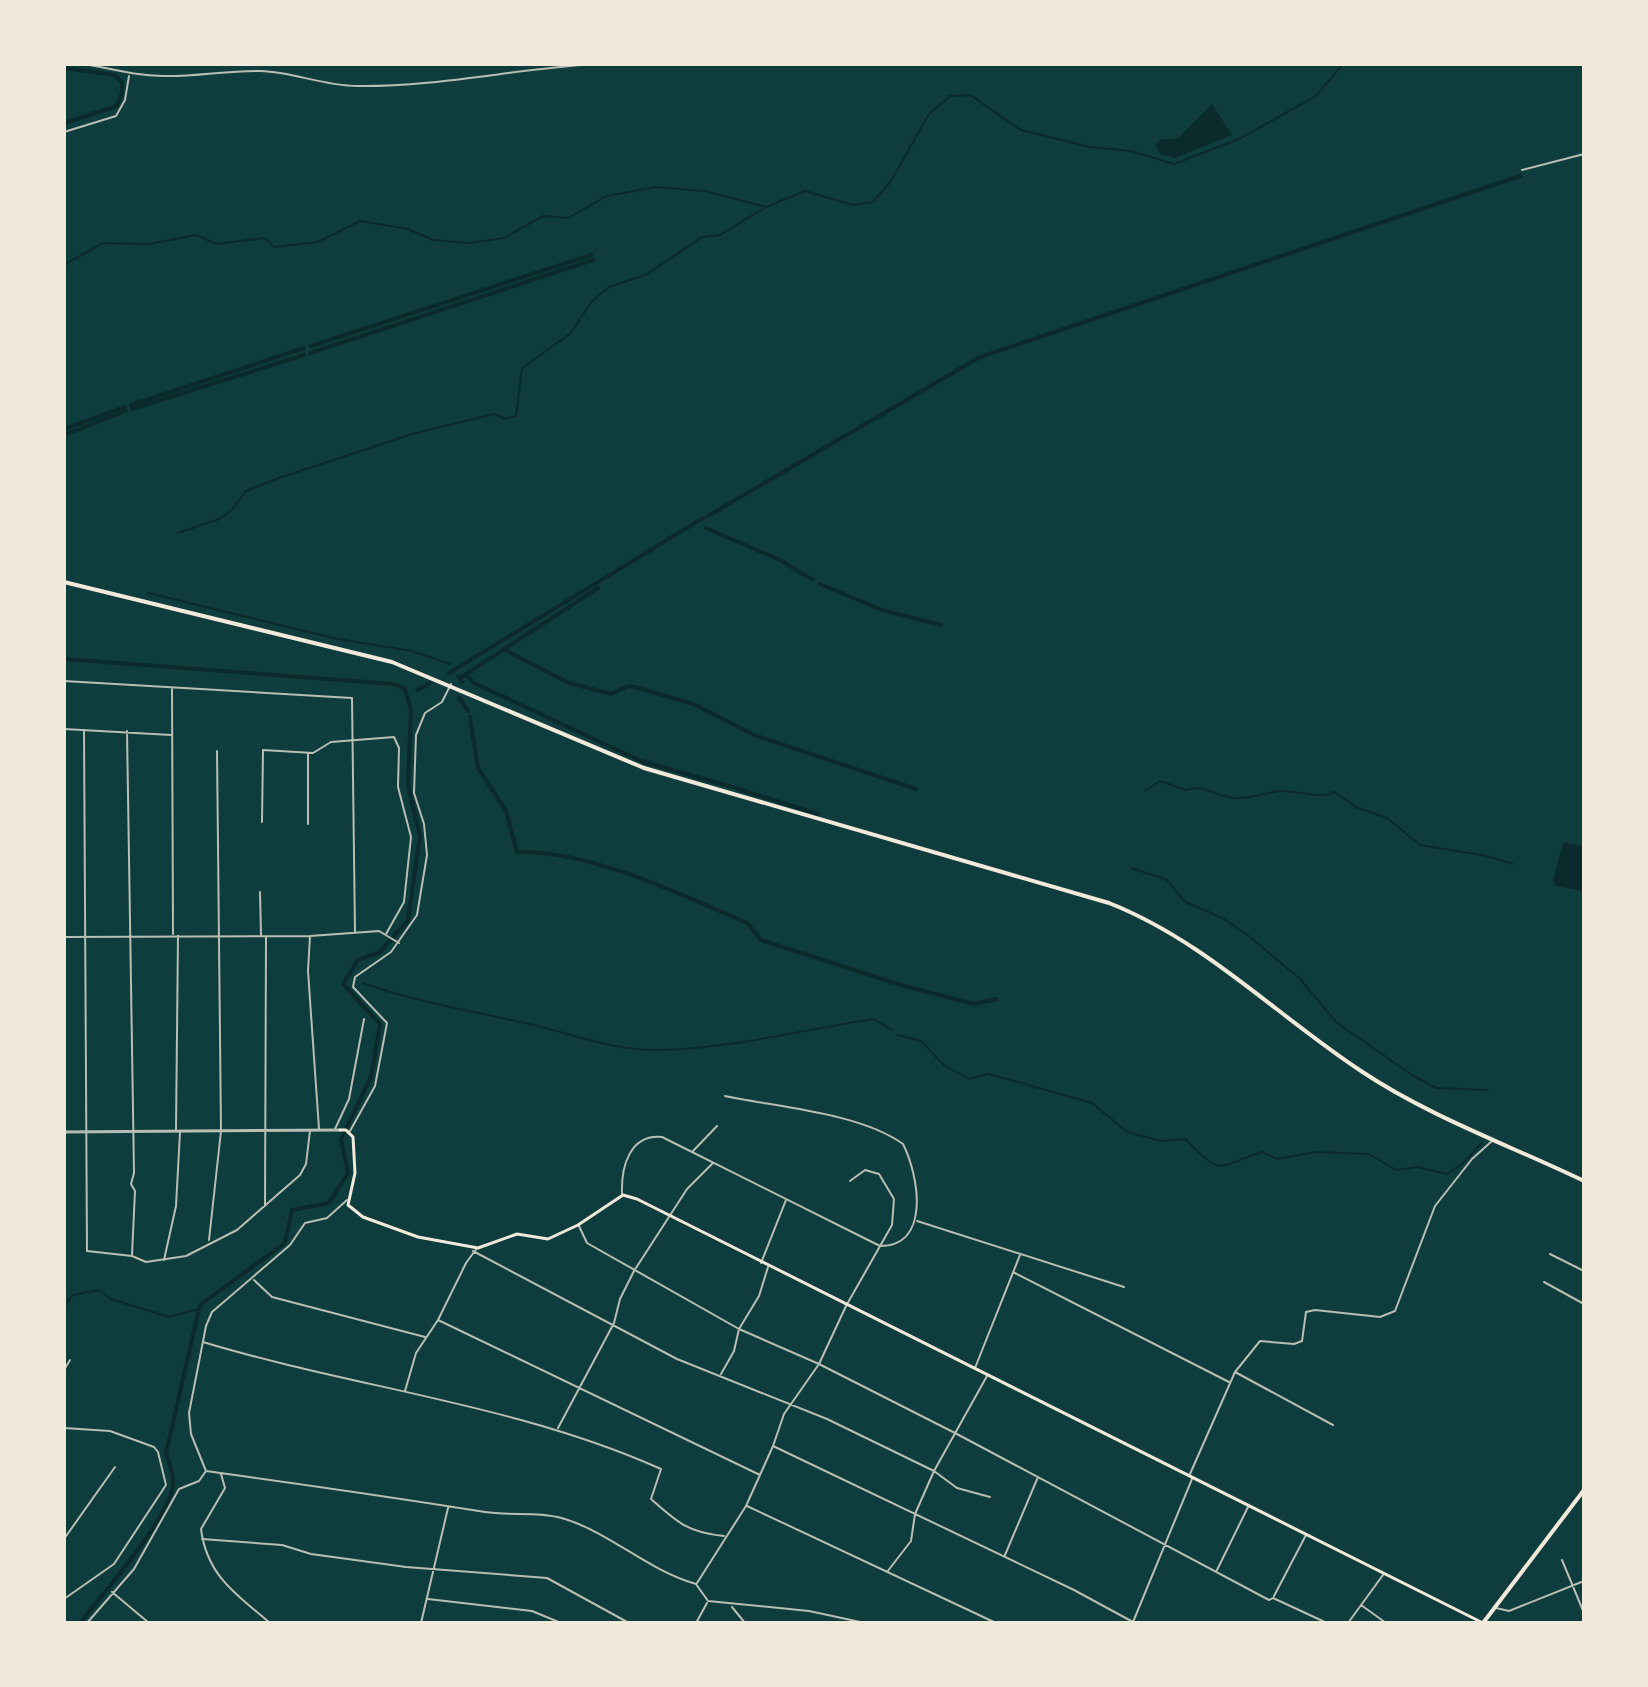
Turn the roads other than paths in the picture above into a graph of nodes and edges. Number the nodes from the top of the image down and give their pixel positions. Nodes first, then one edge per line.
1 (85, 64) edge
2 (594, 64) edge
3 (653, 64) edge
4 (687, 64) edge
5 (129, 74) junction
6 (64, 132) edge
7 (1584, 154) edge
8 (1522, 170) dead end
9 (64, 582) edge
10 (64, 681) edge
11 (451, 684) junction
12 (172, 687) junction
13 (64, 729) edge
14 (84, 730) junction
15 (127, 731) junction
16 (172, 735) junction
17 (353, 740) junction
18 (217, 751) dead end
19 (308, 753) junction
20 (262, 822) dead end
21 (308, 824) dead end
22 (260, 892) dead end
23 (355, 932) junction
24 (173, 934) junction
25 (178, 934) junction
26 (386, 934) junction
27 (129, 935) junction
28 (219, 935) junction
29 (261, 935) junction
30 (84, 936) junction
31 (266, 936) junction
32 (310, 936) junction
33 (64, 937) edge
34 (399, 943) junction
35 (364, 1019) dead end
36 (725, 1096) dead end
37 (717, 1126) dead end
38 (266, 1130) junction
39 (310, 1130) junction
40 (319, 1130) junction
41 (337, 1130) junction
42 (132, 1131) junction
43 (178, 1131) junction
44 (221, 1131) junction
45 (348, 1131) junction
46 (64, 1132) edge
47 (87, 1132) junction
48 (1493, 1140) junction
49 (693, 1152) junction
50 (713, 1163) junction
51 (850, 1181) dead end
52 (1584, 1181) edge
53 (623, 1195) junction
54 (786, 1199) junction
55 (347, 1200) junction
56 (265, 1207) junction
57 (670, 1218) junction
58 (916, 1221) junction
59 (578, 1225) junction
60 (209, 1241) junction
61 (880, 1246) junction
62 (476, 1250) junction
63 (1021, 1254) junction
64 (1550, 1254) dead end
65 (132, 1256) junction
66 (163, 1261) junction
67 (761, 1263) junction
68 (768, 1267) junction
69 (634, 1271) junction
70 (1584, 1271) edge
71 (1013, 1272) junction
72 (253, 1279) junction
73 (1544, 1282) dead end
74 (1124, 1287) dead end
75 (1584, 1304) edge
76 (846, 1306) junction
77 (438, 1320) junction
78 (614, 1323) junction
79 (739, 1329) junction
80 (425, 1337) junction
81 (203, 1342) junction
82 (70, 1360) dead end
83 (819, 1364) junction
84 (974, 1369) junction
85 (64, 1370) edge
86 (1235, 1372) junction
87 (720, 1376) junction
88 (987, 1376) junction
89 (1229, 1382) junction
90 (579, 1388) junction
91 (405, 1392) junction
92 (791, 1404) junction
93 (1333, 1425) dead end
94 (64, 1428) edge
95 (558, 1429) junction
96 (955, 1433) junction
97 (773, 1446) junction
98 (115, 1467) dead end
99 (206, 1471) junction
100 (934, 1471) junction
101 (220, 1473) junction
102 (760, 1475) junction
103 (1038, 1477) junction
104 (1190, 1478) junction
105 (1584, 1490) edge
106 (990, 1497) dead end
107 (449, 1506) junction
108 (746, 1506) junction
109 (1248, 1507) junction
110 (915, 1514) junction
111 (1306, 1535) junction
112 (724, 1536) junction
113 (64, 1539) edge
114 (202, 1539) junction
115 (1164, 1542) junction
116 (1004, 1556) junction
117 (1562, 1560) dead end
118 (437, 1568) junction
119 (1217, 1571) junction
120 (887, 1572) junction
121 (1383, 1574) junction
122 (1584, 1581) edge
123 (696, 1584) junction
124 (1573, 1586) junction
125 (111, 1591) junction
126 (1273, 1598) junction
127 (64, 1599) edge
128 (428, 1599) junction
129 (708, 1601) junction
130 (1361, 1605) junction
131 (732, 1606) junction
132 (1496, 1607) junction
133 (1584, 1613) edge
134 (87, 1623) edge
135 (149, 1623) edge
136 (270, 1623) edge
137 (421, 1623) edge
138 (561, 1623) edge
139 (629, 1623) edge
140 (696, 1623) edge
141 (745, 1623) edge
142 (865, 1623) edge
143 (996, 1623) edge
144 (1133, 1623) edge
145 (1327, 1623) edge
146 (1348, 1623) edge
147 (1386, 1623) edge
148 (1483, 1623) edge

1 - 5 street
2 - 5 street
3 - 4 street
5 - 6 street
7 - 8 street
9 - 11 main road
10 - 12 street
11 - 34 street
11 - 48 main road
12 - 16 street
12 - 17 street
13 - 14 street
14 - 15 street
14 - 30 street
15 - 16 street
15 - 27 street
16 - 24 street
17 - 19 street
17 - 23 street
17 - 26 street
18 - 28 street
19 - 20 street
19 - 21 street
22 - 29 street
23 - 26 street
23 - 32 street
24 - 25 street
24 - 27 street
25 - 28 street
25 - 43 street
26 - 34 street
27 - 30 street
27 - 42 street
28 - 29 street
28 - 44 street
29 - 31 street
30 - 33 street
30 - 47 street
31 - 32 street
31 - 38 street
32 - 40 street
34 - 45 street
35 - 41 street
36 - 58 street
37 - 49 street
38 - 39 street
38 - 44 street
38 - 56 street
39 - 40 street
39 - 56 street
40 - 41 street
41 - 45 main road
42 - 43 street
42 - 47 street
42 - 65 street
43 - 44 street
43 - 66 street
44 - 60 street
45 - 55 main road
46 - 47 street
47 - 65 street
48 - 52 main road
48 - 86 street
49 - 50 street
49 - 53 street
50 - 54 street
50 - 57 street
51 - 61 street
53 - 57 main road
53 - 59 main road
54 - 61 street
54 - 67 street
55 - 62 main road
55 - 72 street
56 - 60 street
57 - 67 main road
57 - 69 street
58 - 61 street
58 - 63 street
59 - 62 main road
59 - 69 street
60 - 66 street
61 - 76 street
62 - 77 street
62 - 78 street
63 - 71 street
63 - 74 street
64 - 70 street
65 - 66 street
67 - 68 main road
68 - 76 main road
68 - 79 street
69 - 78 street
69 - 79 street
71 - 84 street
71 - 89 street
72 - 80 street
72 - 81 street
73 - 75 street
76 - 83 street
76 - 84 main road
77 - 80 street
77 - 90 street
78 - 87 street
78 - 90 street
79 - 83 street
79 - 87 street
80 - 91 street
81 - 91 street
81 - 99 street
82 - 85 street
83 - 92 street
83 - 96 street
84 - 88 main road
86 - 89 street
86 - 93 street
87 - 92 street
88 - 96 street
88 - 104 main road
89 - 104 street
90 - 95 street
90 - 102 street
91 - 95 street
92 - 97 street
92 - 100 street
94 - 127 street
95 - 112 street
96 - 100 street
96 - 103 street
97 - 102 street
97 - 110 street
98 - 113 street
99 - 101 street
99 - 125 street
100 - 106 street
100 - 110 street
101 - 107 street
101 - 114 street
102 - 108 street
103 - 115 street
103 - 116 street
104 - 109 main road
104 - 115 street
105 - 132 main road
107 - 118 street
107 - 123 street
108 - 112 street
108 - 120 street
109 - 111 main road
109 - 119 street
110 - 116 street
110 - 120 street
111 - 121 main road
111 - 126 street
112 - 123 street
114 - 118 street
114 - 136 street
115 - 119 street
115 - 144 street
116 - 144 street
117 - 124 street
118 - 128 street
118 - 139 street
119 - 126 street
120 - 143 street
121 - 130 street
121 - 148 main road
122 - 124 street
123 - 129 street
124 - 132 street
124 - 133 street
125 - 134 street
125 - 135 street
126 - 145 street
128 - 137 street
128 - 138 street
129 - 131 street
129 - 140 street
130 - 146 street
130 - 147 street
131 - 141 street
131 - 142 street
132 - 148 main road

